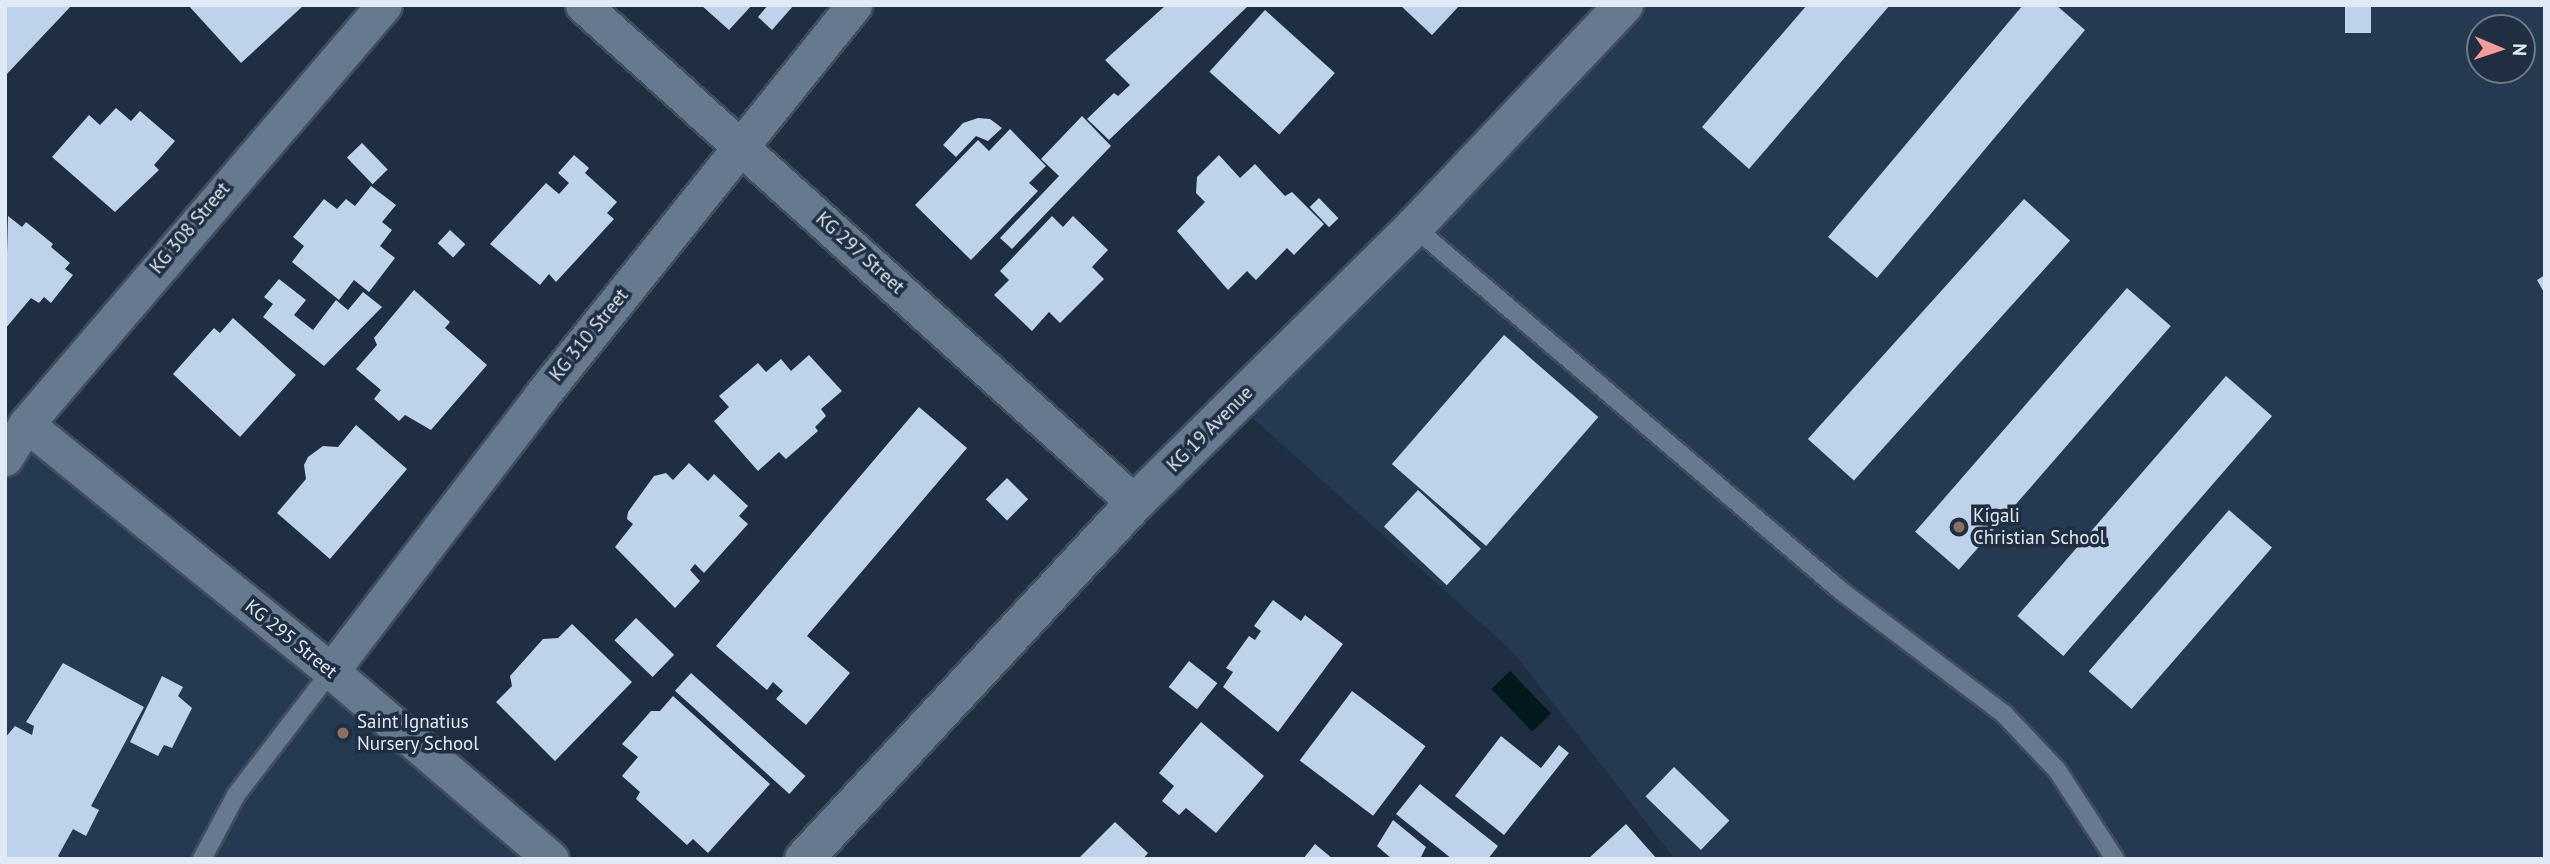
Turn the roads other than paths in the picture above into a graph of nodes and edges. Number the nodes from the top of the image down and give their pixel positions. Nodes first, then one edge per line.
1 (384, 5) edge
2 (583, 5) edge
3 (854, 5) edge
4 (1623, 5) edge
5 (741, 144) junction
6 (1414, 227) junction
7 (26, 424) junction
8 (5, 458) edge
9 (1135, 503) junction
10 (331, 671) junction
11 (202, 859) edge
12 (551, 859) edge
13 (804, 859) edge
14 (2115, 859) edge

1 - 7 street, KG 308 Street
2 - 5 street, KG 297 Street
3 - 5 street, KG 310 Street
4 - 6 main road, KG 19 Avenue
5 - 9 street, KG 297 Street
5 - 10 street, KG 310 Street
6 - 9 main road, KG 19 Avenue
6 - 14 lane
7 - 8 street, KG 308 Street
7 - 10 street, KG 295 Street
9 - 13 main road, KG 19 Avenue
10 - 11 lane
10 - 12 street, KG 295 Street

